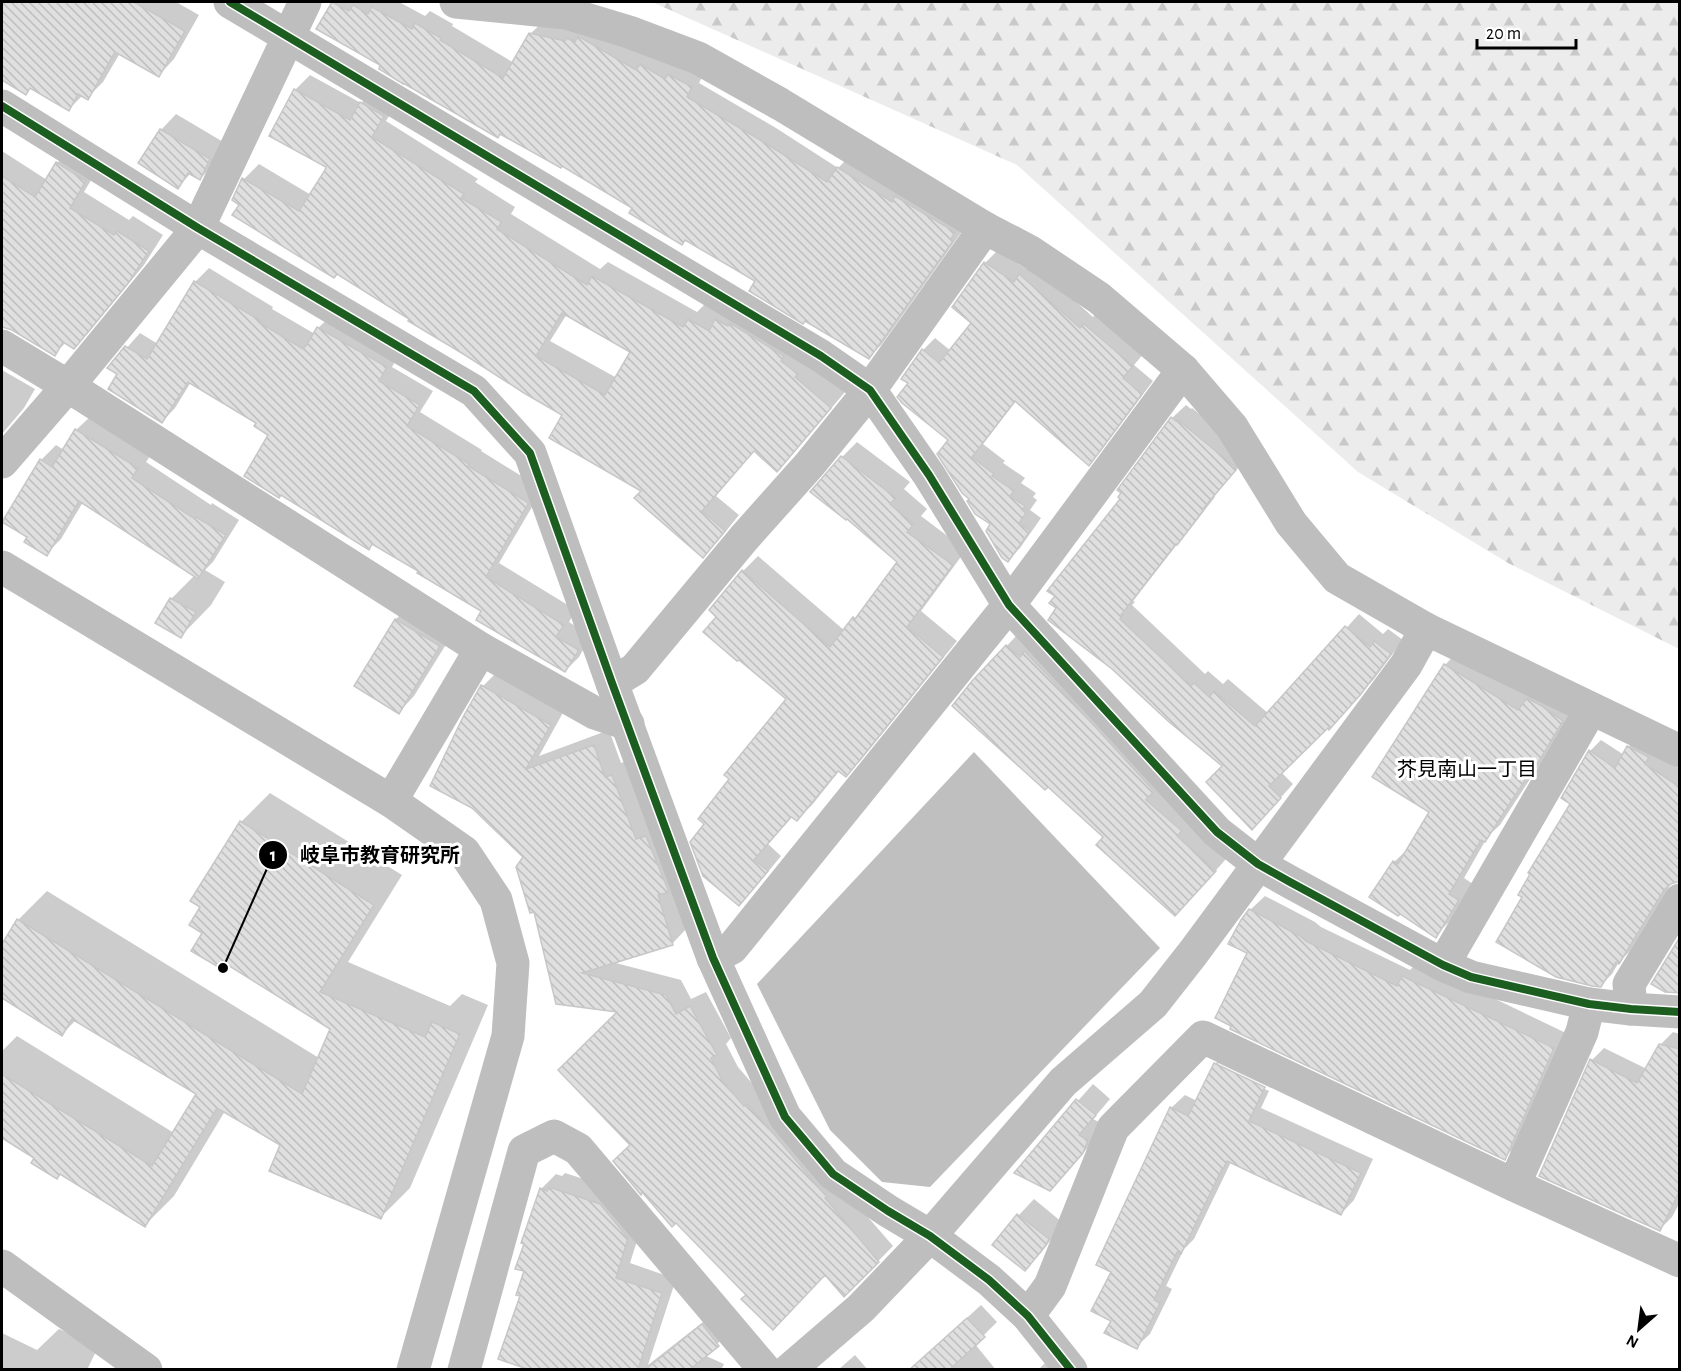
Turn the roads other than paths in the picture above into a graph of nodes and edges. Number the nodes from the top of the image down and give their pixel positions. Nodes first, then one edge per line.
1 (230, 2) edge
2 (305, 2) edge
3 (456, 2) edge
4 (289, 36) junction
5 (2, 106) edge
6 (198, 228) junction
7 (985, 228) junction
8 (2, 346) edge
9 (1183, 370) junction
10 (68, 386) junction
11 (870, 390) junction
12 (2, 462) edge
13 (2, 567) edge
14 (1009, 605) junction
15 (1426, 629) junction
16 (481, 649) junction
17 (612, 682) junction
18 (1592, 709) junction
19 (628, 724) junction
20 (1680, 750) edge
21 (391, 801) junction
22 (1258, 864) junction
23 (1680, 900) edge
24 (713, 958) junction
25 (1443, 965) junction
26 (1589, 1004) junction
27 (1631, 1009) junction
28 (1680, 1012) edge
29 (1514, 1185) junction
30 (930, 1236) junction
31 (1676, 1249) edge
32 (2, 1266) edge
33 (1028, 1316) junction
34 (752, 1365) edge
35 (146, 1370) edge
36 (413, 1370) edge
37 (464, 1370) edge
38 (789, 1370) edge
39 (1071, 1370) edge

1 - 4 street
2 - 4 street
3 - 7 street
4 - 6 street
4 - 11 street
5 - 6 street
6 - 10 street
6 - 17 street
7 - 9 street
7 - 11 street
8 - 10 street
9 - 14 street
9 - 15 street
10 - 12 street
10 - 16 street
11 - 14 street
11 - 17 street
13 - 21 street
14 - 22 street
14 - 24 street
15 - 18 street
15 - 22 street
16 - 19 street
16 - 21 street
17 - 19 street
18 - 20 street
18 - 25 street
19 - 24 street
21 - 36 street
22 - 25 street
22 - 30 street
23 - 27 street
24 - 30 street
25 - 26 street
26 - 27 street
26 - 29 street
27 - 28 street
29 - 31 street
29 - 33 street
30 - 33 street
30 - 38 street
32 - 35 street
33 - 39 street
34 - 37 street

